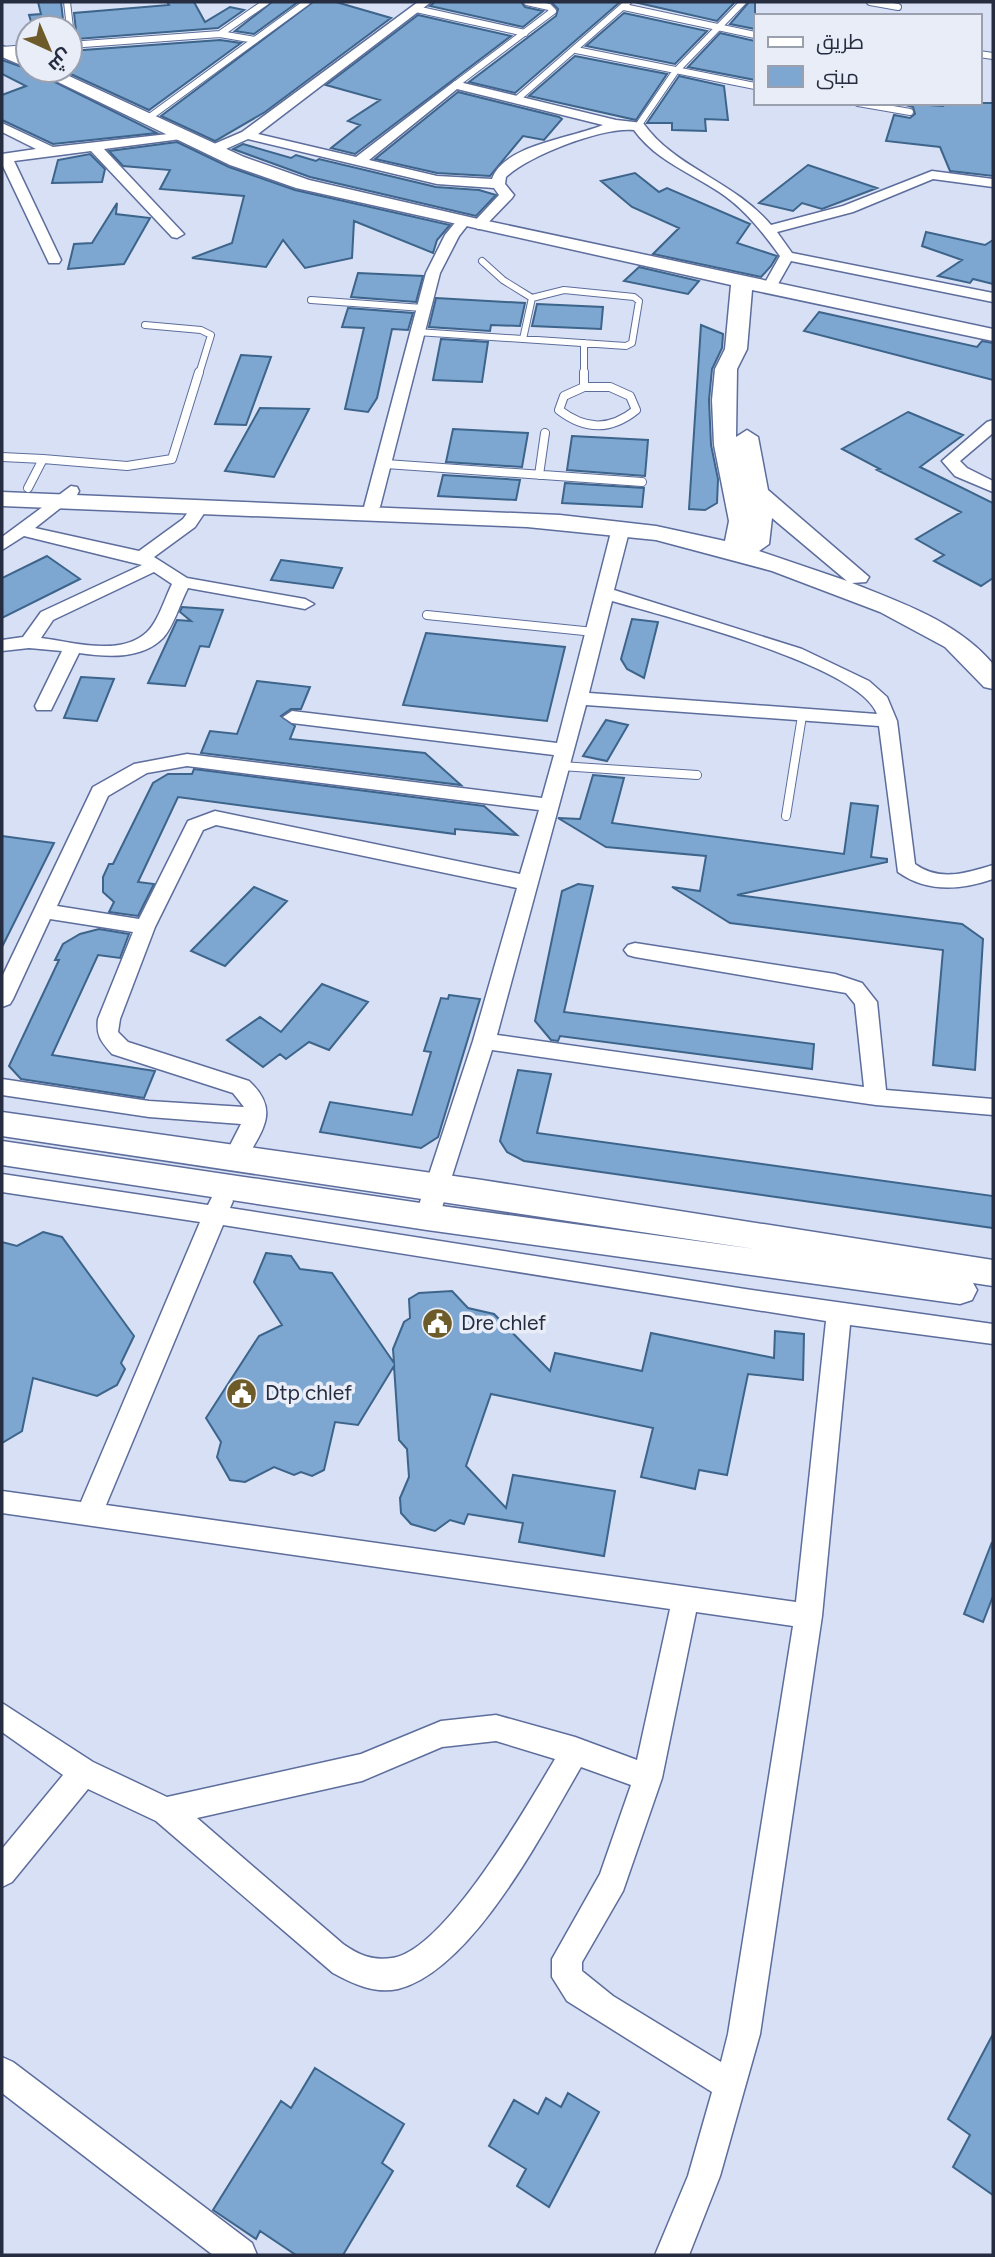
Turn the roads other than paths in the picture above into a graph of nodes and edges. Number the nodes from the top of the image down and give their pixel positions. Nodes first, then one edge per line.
1 (266, 2) edge
2 (307, 2) edge
3 (527, 2) edge
4 (743, 2) edge
5 (870, 2) edge
6 (626, 4) edge
7 (900, 4) edge
8 (421, 5) edge
9 (717, 26) junction
10 (526, 33) junction
11 (220, 34) junction
12 (754, 34) edge
13 (255, 40) junction
14 (84, 44) edge
15 (576, 50) junction
16 (675, 72) junction
17 (72, 84) edge
18 (455, 85) junction
19 (754, 86) edge
20 (516, 100) junction
21 (870, 105) edge
22 (910, 112) dead end
23 (148, 119) junction
24 (616, 124) junction
25 (638, 125) junction
26 (2, 127) edge
27 (181, 135) junction
28 (247, 135) junction
29 (94, 147) junction
30 (212, 150) junction
31 (52, 152) junction
32 (4, 158) edge
33 (358, 162) junction
34 (993, 183) edge
35 (498, 184) junction
36 (471, 223) junction
37 (768, 230) junction
38 (177, 234) dead end
39 (787, 256) junction
40 (54, 260) dead end
41 (482, 261) dead end
42 (741, 282) junction
43 (769, 288) junction
44 (532, 298) junction
45 (993, 298) edge
46 (311, 300) dead end
47 (423, 308) junction
48 (145, 325) dead end
49 (418, 332) junction
50 (993, 335) edge
51 (523, 339) junction
52 (584, 343) junction
53 (736, 349) junction
54 (584, 387) junction
55 (993, 425) edge
56 (545, 433) dead end
57 (2, 457) edge
58 (43, 460) junction
59 (386, 464) junction
60 (539, 475) junction
61 (642, 482) dead end
62 (2, 487) edge
63 (993, 487) edge
64 (28, 488) junction
65 (756, 492) junction
66 (63, 496) junction
67 (2, 499) edge
68 (736, 505) junction
69 (372, 507) junction
70 (199, 509) junction
71 (621, 528) junction
72 (698, 529) junction
73 (21, 530) junction
74 (2, 545) edge
75 (747, 547) junction
76 (148, 562) junction
77 (857, 578) junction
78 (182, 582) junction
79 (605, 593) junction
80 (305, 604) dead end
81 (427, 615) dead end
82 (594, 632) junction
83 (29, 642) junction
84 (2, 645) edge
85 (73, 647) junction
86 (993, 652) edge
87 (993, 681) edge
88 (578, 698) junction
89 (44, 706) dead end
90 (802, 716) junction
91 (292, 717) dead end
92 (888, 721) junction
93 (562, 758) junction
94 (697, 775) dead end
95 (549, 805) junction
96 (786, 816) dead end
97 (992, 878) edge
98 (528, 883) junction
99 (46, 911) junction
100 (145, 927) junction
101 (635, 950) dead end
102 (2, 999) edge
103 (484, 1041) junction
104 (2, 1087) edge
105 (876, 1097) junction
106 (993, 1107) edge
107 (256, 1116) junction
108 (2, 1124) edge
109 (2, 1153) edge
110 (2, 1184) edge
111 (226, 1186) junction
112 (432, 1202) junction
113 (993, 1273) edge
114 (993, 1294) edge
115 (839, 1314) junction
116 (993, 1334) edge
117 (2, 1503) edge
118 (89, 1514) junction
119 (685, 1601) junction
120 (808, 1616) junction
121 (2, 1716) edge
122 (575, 1751) junction
123 (83, 1772) junction
124 (648, 1778) junction
125 (166, 1811) junction
126 (2, 1871) edge
127 (2, 2073) edge
128 (731, 2086) junction
129 (240, 2255) edge
130 (672, 2255) edge

1 - 11 lane
2 - 13 lane
3 - 10 lane
4 - 9 lane
5 - 7 lane
6 - 9 lane
6 - 15 lane
8 - 10 lane
8 - 28 street
9 - 12 lane
9 - 16 lane
10 - 18 lane
11 - 13 lane
11 - 14 lane
13 - 23 lane
15 - 16 lane
15 - 20 lane
16 - 19 lane
16 - 25 lane
17 - 23 main road
18 - 20 street
18 - 33 street
20 - 24 street
21 - 22 lane
23 - 27 main road
24 - 25 street
24 - 35 street
25 - 37 street
26 - 31 street
27 - 29 street
27 - 30 main road
28 - 30 street
28 - 33 street
29 - 31 street
29 - 38 street
30 - 36 main road
31 - 32 street
32 - 40 street
33 - 35 street
34 - 37 street
35 - 36 street
36 - 42 main road
36 - 47 street
37 - 39 street
39 - 43 street
39 - 45 street
41 - 44 lane
42 - 43 main road
42 - 53 main road
43 - 50 main road
44 - 51 lane
44 - 52 lane
46 - 47 lane
47 - 49 street
48 - 58 lane
49 - 51 lane
49 - 59 street
51 - 52 lane
52 - 54 lane
53 - 65 main road
53 - 68 main road
54 - 54 lane
55 - 63 street
56 - 60 lane
57 - 58 lane
58 - 64 lane
59 - 60 lane
59 - 69 street
60 - 61 lane
62 - 64 main road
64 - 66 main road
65 - 75 main road
65 - 77 main road
66 - 67 main road
66 - 69 main road
66 - 70 main road
66 - 73 street
68 - 72 main road
68 - 75 main road
69 - 72 main road
70 - 71 main road
70 - 76 street
71 - 75 main road
71 - 79 street
72 - 75 main road
73 - 74 street
73 - 76 street
75 - 77 main road
75 - 87 main road
76 - 78 street
76 - 83 street
77 - 86 main road
78 - 80 street
78 - 85 street
79 - 82 street
79 - 92 street
81 - 82 lane
82 - 88 street
83 - 84 street
83 - 85 street
85 - 89 street
88 - 90 street
88 - 93 street
90 - 92 street
90 - 96 lane
91 - 93 street
92 - 97 street
93 - 94 lane
93 - 95 street
95 - 98 street
95 - 99 street
98 - 100 street
98 - 103 street
99 - 100 street
99 - 102 street
100 - 107 street
101 - 105 street
103 - 105 street
103 - 112 street
104 - 107 street
105 - 106 street
107 - 111 street
108 - 111 main road
109 - 111 main road
110 - 111 street
111 - 112 main road
111 - 115 street
111 - 118 street
112 - 113 main road
112 - 114 main road
115 - 116 street
115 - 120 street
117 - 118 street
118 - 119 street
119 - 120 street
119 - 124 street
120 - 128 street
121 - 123 street
122 - 124 street
122 - 125 street
122 - 125 street
123 - 125 street
123 - 126 street
124 - 128 street
127 - 129 street
128 - 130 street

